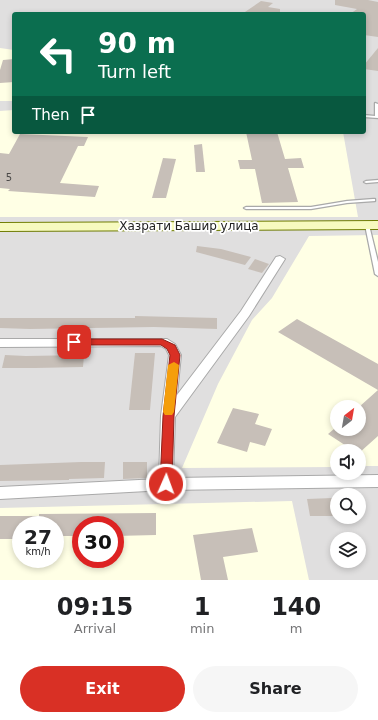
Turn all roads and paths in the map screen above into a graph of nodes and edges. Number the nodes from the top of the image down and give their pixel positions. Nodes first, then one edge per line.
1 (376, 104) dead end
2 (366, 116) edge
3 (378, 117) edge
4 (378, 181) edge
5 (366, 182) dead end
6 (373, 200) dead end
7 (246, 208) dead end
8 (372, 225) edge
9 (0, 227) edge
10 (280, 259) dead end
11 (378, 274) edge
12 (0, 343) edge
13 (168, 416) junction
14 (378, 481) edge
15 (166, 484) junction
16 (0, 493) edge

1 - 3 lane
2 - 3 lane
4 - 5 lane
6 - 7 lane
8 - 9 street, Хазрати Башир улица
8 - 11 lane
10 - 13 street
12 - 13 street
13 - 15 street
14 - 15 street
15 - 16 street

